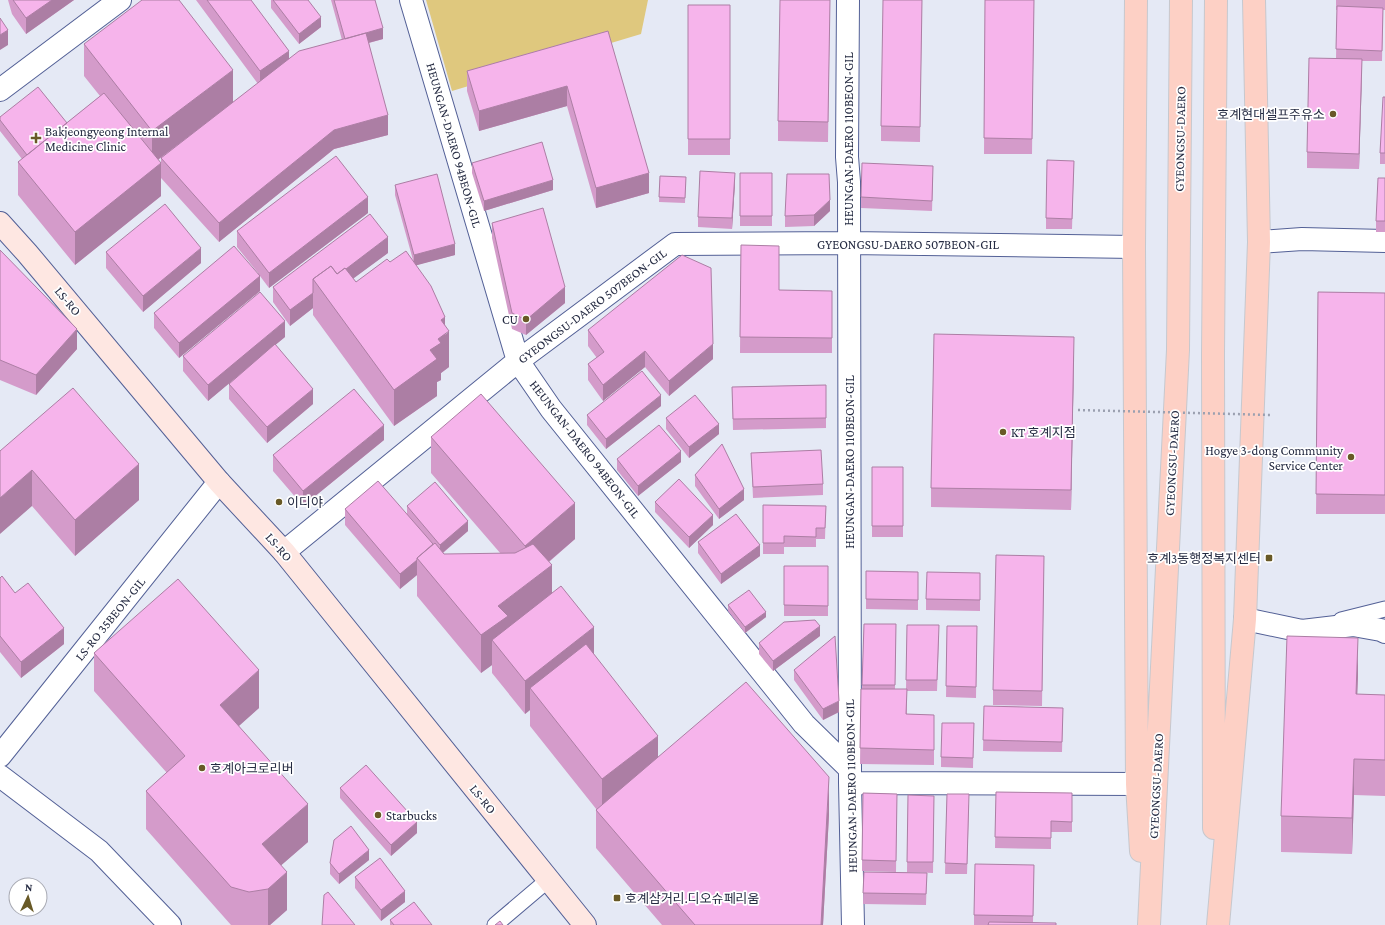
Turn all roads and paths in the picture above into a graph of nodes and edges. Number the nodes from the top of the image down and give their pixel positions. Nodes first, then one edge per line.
1 (120, 0) edge
2 (411, 0) edge
3 (848, 0) edge
4 (1136, 0) edge
5 (1181, 0) edge
6 (1216, 0) edge
7 (1254, 0) edge
8 (0, 90) edge
9 (0, 223) edge
10 (1385, 241) edge
11 (1258, 242) junction
12 (849, 243) junction
13 (1134, 247) junction
14 (518, 361) junction
15 (1078, 410) dead end
16 (1272, 416) dead end
17 (219, 482) junction
18 (284, 552) junction
19 (1385, 609) edge
20 (1245, 619) junction
21 (1302, 630) junction
22 (1385, 632) edge
23 (0, 756) edge
24 (0, 776) edge
25 (850, 776) junction
26 (1137, 784) junction
27 (548, 880) junction
28 (170, 925) edge
29 (495, 925) edge
30 (585, 925) edge
31 (853, 925) edge
32 (1144, 925) edge
33 (1149, 925) edge
34 (1214, 925) edge
35 (1218, 925) edge

1 - 8 street
2 - 14 street, HEUNGAN-DAERO 94BEON-GIL
3 - 12 street, HEUNGAN-DAERO 110BEON-GIL
4 - 13 main road
5 - 33 main road, GYEONGSU-DAERO
6 - 34 main road
7 - 11 main road
9 - 17 street, LS-RO
10 - 11 street
11 - 20 main road
12 - 13 street, GYEONGSU-DAERO 507BEON-GIL
12 - 14 street, GYEONGSU-DAERO 507BEON-GIL
12 - 25 street, HEUNGAN-DAERO 110BEON-GIL
13 - 26 main road
14 - 18 street, GYEONGSU-DAERO 507BEON-GIL
14 - 25 street, HEUNGAN-DAERO 94BEON-GIL
15 - 16 path, bridge
17 - 18 street, LS-RO
17 - 23 street, LS-RO 35BEON-GIL
18 - 27 street, LS-RO
19 - 21 lane
20 - 21 street
20 - 35 main road
21 - 22 street
24 - 28 street
25 - 26 street, GYEONGSU-DAERO
25 - 31 street, HEUNGAN-DAERO 110BEON-GIL
26 - 32 main road
27 - 29 lane
27 - 30 street, LS-RO

